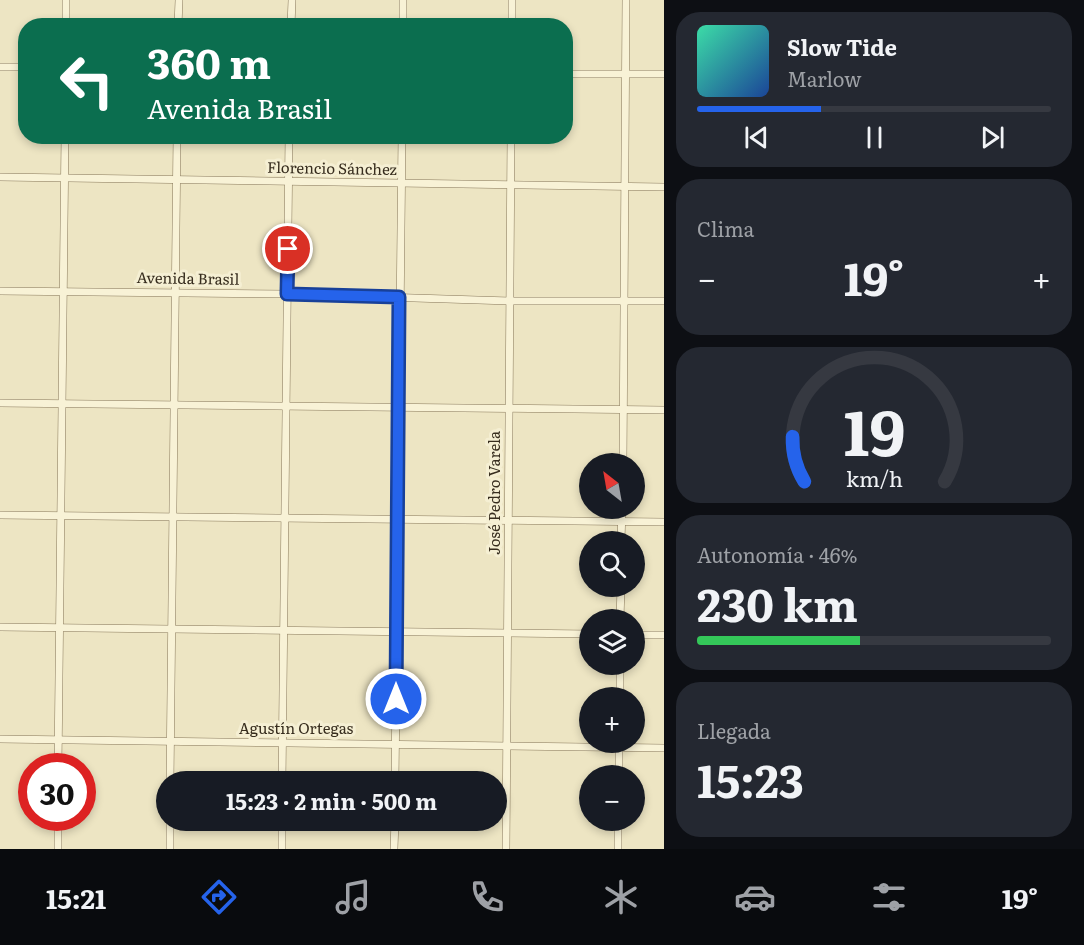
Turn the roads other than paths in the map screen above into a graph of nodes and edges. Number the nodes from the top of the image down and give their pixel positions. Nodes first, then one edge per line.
1 (66, 0) edge
2 (178, 0) edge
3 (292, 0) edge
4 (403, 0) edge
5 (512, 0) edge
6 (626, 0) edge
7 (66, 18) edge
8 (178, 18) edge
9 (291, 18) edge
10 (403, 18) edge
11 (512, 18) edge
12 (0, 67) edge
13 (18, 67) edge
14 (573, 74) edge
15 (625, 74) junction
16 (664, 74) edge
17 (65, 144) edge
18 (177, 144) edge
19 (289, 144) edge
20 (402, 144) edge
21 (511, 144) edge
22 (0, 177) edge
23 (65, 178) junction
24 (177, 180) junction
25 (288, 182) junction
26 (403, 184) junction
27 (510, 185) junction
28 (624, 187) junction
29 (664, 187) edge
30 (0, 291) edge
31 (63, 291) junction
32 (176, 293) junction
33 (287, 294) junction
34 (399, 297) junction
35 (623, 301) junction
36 (664, 301) edge
37 (510, 302) junction
38 (0, 403) edge
39 (63, 404) junction
40 (173, 406) junction
41 (287, 406) junction
42 (398, 408) junction
43 (509, 409) junction
44 (624, 410) junction
45 (664, 410) edge
46 (623, 453) edge
47 (0, 515) edge
48 (61, 515) junction
49 (172, 517) junction
50 (284, 518) junction
51 (397, 520) junction
52 (509, 521) junction
53 (622, 522) junction
54 (664, 522) edge
55 (622, 531) edge
56 (0, 627) edge
57 (60, 628) junction
58 (171, 630) junction
59 (283, 630) junction
60 (396, 631) junction
61 (506, 634) junction
62 (579, 634) edge
63 (645, 634) edge
64 (664, 635) edge
65 (0, 739) edge
66 (58, 739) junction
67 (170, 741) junction
68 (282, 743) junction
69 (395, 743) junction
70 (579, 745) edge
71 (507, 746) junction
72 (645, 747) edge
73 (664, 748) edge
74 (58, 753) edge
75 (170, 771) edge
76 (282, 771) edge
77 (395, 771) edge
78 (58, 831) edge
79 (170, 831) edge
80 (282, 831) edge
81 (395, 831) edge
82 (618, 831) edge
83 (58, 849) edge
84 (170, 849) edge
85 (282, 849) edge
86 (394, 849) edge
87 (506, 849) edge
88 (618, 849) edge

1 - 7 street
2 - 8 street
3 - 9 street
4 - 10 street
5 - 11 street
6 - 15 street
12 - 13 street
14 - 15 street
15 - 16 street
15 - 28 street
17 - 23 street
18 - 24 street
19 - 25 street
20 - 26 street
21 - 27 street, José Pedro Varela
22 - 23 street, Florencio Sánchez
23 - 24 street, Florencio Sánchez
23 - 31 street
24 - 25 street, Florencio Sánchez
24 - 32 street
25 - 26 street, Florencio Sánchez
25 - 33 street
26 - 27 street, Florencio Sánchez
26 - 34 street
27 - 28 street, Florencio Sánchez
27 - 37 street, José Pedro Varela
28 - 29 street, Florencio Sánchez
28 - 35 street
30 - 31 street, Avenida Brasil
31 - 32 street, Avenida Brasil
31 - 39 street
32 - 33 street, Avenida Brasil
32 - 40 street
33 - 34 street, Avenida Brasil
33 - 41 street
34 - 37 street, Avenida Brasil
34 - 42 street
35 - 36 street, Avenida Brasil
35 - 37 street, Avenida Brasil
35 - 44 street
37 - 43 street, José Pedro Varela
38 - 39 street
39 - 40 street
39 - 48 street
40 - 41 street
40 - 49 street
41 - 42 street
41 - 50 street
42 - 43 street
42 - 51 street
43 - 44 street
43 - 52 street, José Pedro Varela
44 - 45 street
44 - 46 street
47 - 48 street
48 - 49 street
48 - 57 street
49 - 50 street
49 - 58 street
50 - 51 street
50 - 59 street
51 - 52 street
51 - 60 street
52 - 53 street
52 - 61 street, José Pedro Varela
53 - 54 street
53 - 55 street
56 - 57 street
57 - 58 street
57 - 66 street
58 - 59 street
58 - 67 street
59 - 60 street
59 - 68 street
60 - 61 street
60 - 69 street
61 - 62 street
61 - 71 street, José Pedro Varela
63 - 64 street
65 - 66 street, Agustín Ortegas
66 - 67 street, Agustín Ortegas
66 - 74 street
67 - 68 street, Agustín Ortegas
67 - 75 street
68 - 69 street, Agustín Ortegas
68 - 76 street
69 - 71 street, Agustín Ortegas
69 - 77 street
70 - 71 street, Agustín Ortegas
71 - 87 street, José Pedro Varela
72 - 73 street, Agustín Ortegas
78 - 83 street
79 - 84 street
80 - 85 street
81 - 86 street
82 - 88 street

